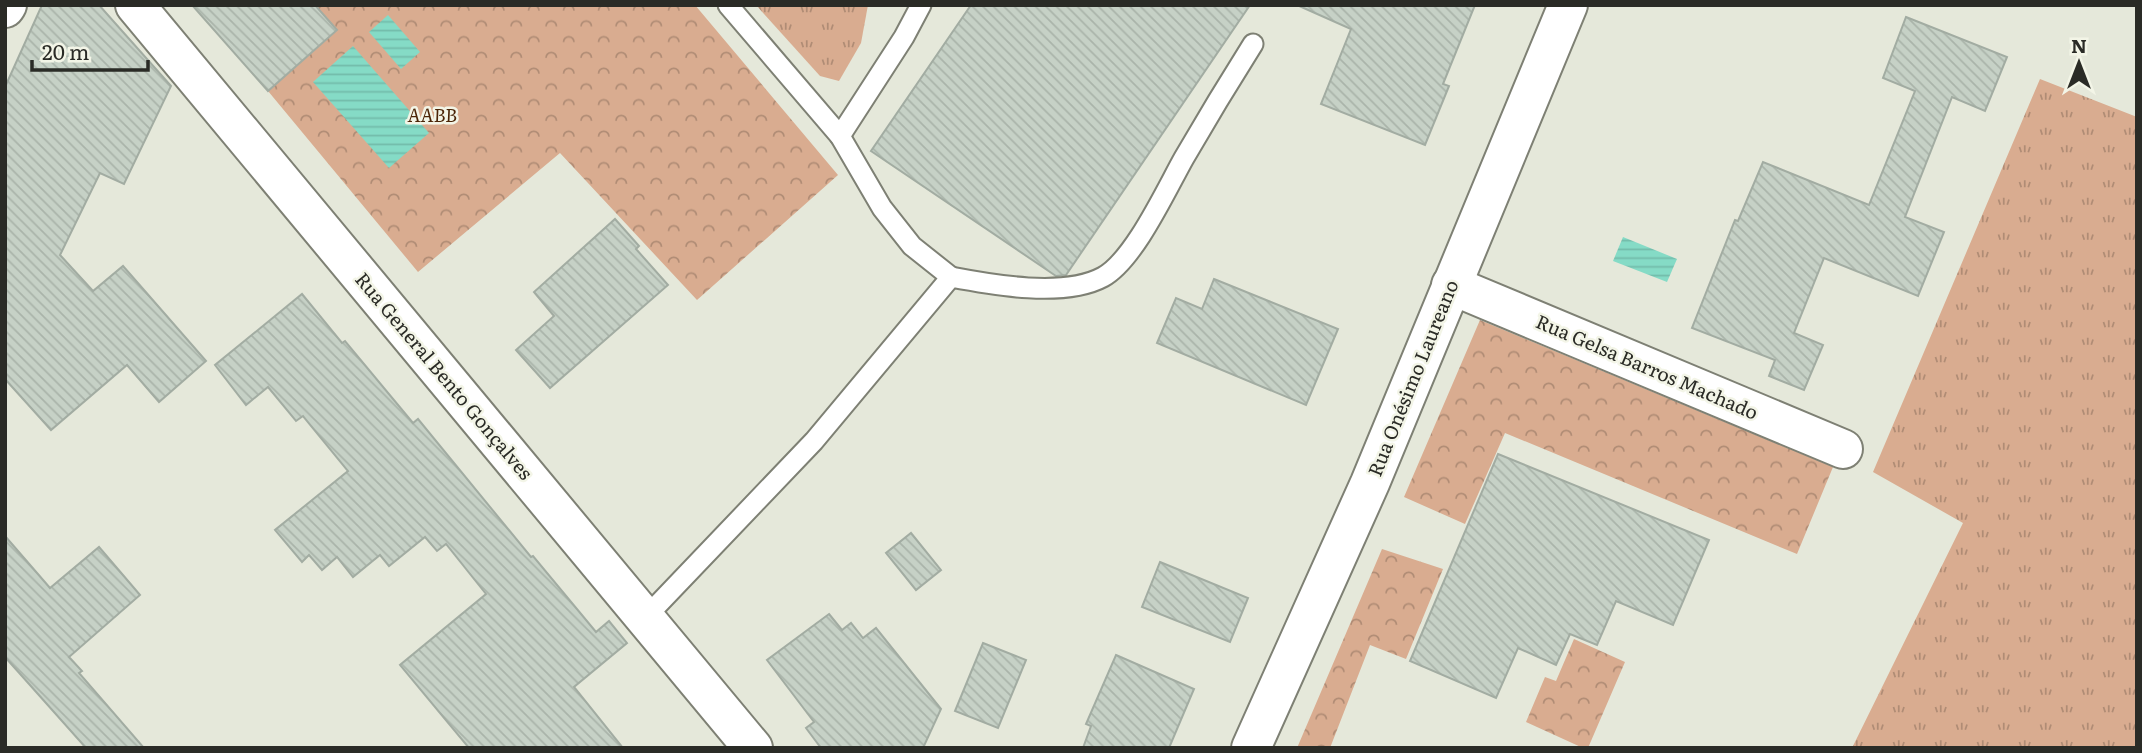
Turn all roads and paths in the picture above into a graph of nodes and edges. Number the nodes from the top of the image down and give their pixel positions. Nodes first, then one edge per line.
1 (135, 5) edge
2 (729, 5) edge
3 (921, 5) edge
4 (1568, 5) edge
5 (1253, 44) dead end
6 (840, 136) junction
7 (951, 277) junction
8 (1451, 285) junction
9 (1843, 449) dead end
10 (645, 618) junction
11 (753, 748) edge
12 (1251, 748) edge

1 - 10 street, Rua General Bento Gonçalves
2 - 6 lane
3 - 6 lane
4 - 8 street, Rua Onésimo Laureano
5 - 7 lane
6 - 7 lane
7 - 10 lane
8 - 9 street, Rua Gelsa Barros Machado
8 - 12 street, Rua Onésimo Laureano
10 - 11 street, Rua General Bento Gonçalves

